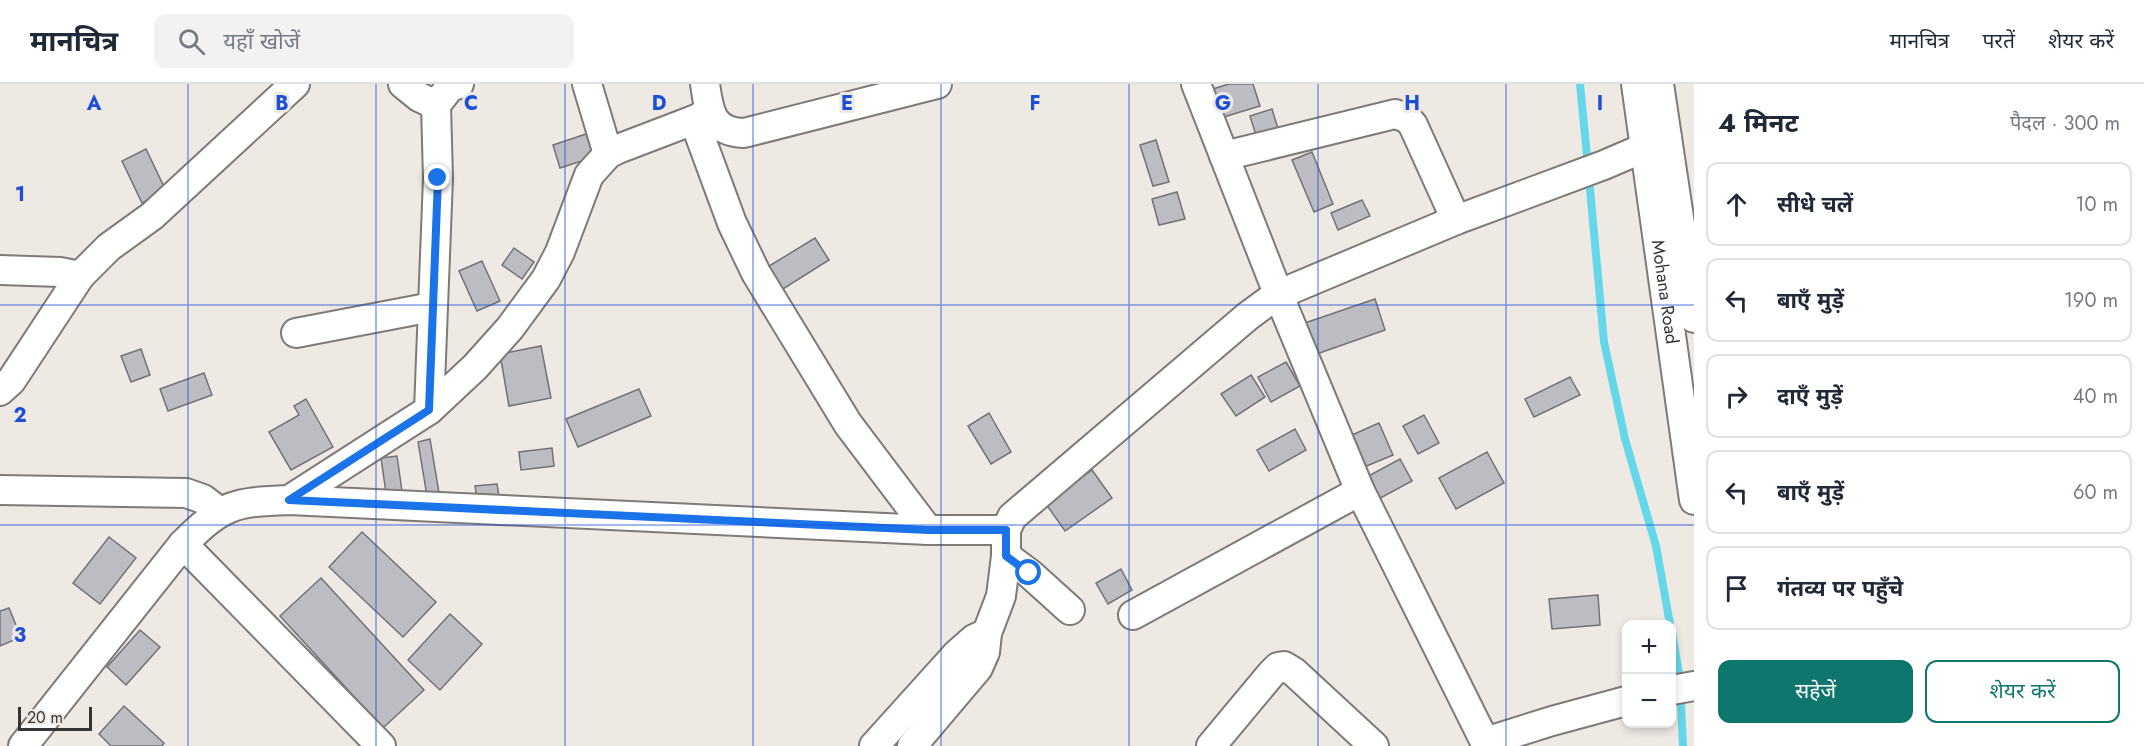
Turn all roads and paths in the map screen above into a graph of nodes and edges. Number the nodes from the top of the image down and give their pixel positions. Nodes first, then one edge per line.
1 (295, 84) edge
2 (403, 84) edge
3 (459, 84) edge
4 (587, 84) edge
5 (937, 84) edge
6 (1196, 84) edge
7 (1636, 84) edge
8 (1659, 84) edge
9 (703, 104) edge
10 (436, 105) junction
11 (1656, 143) junction
12 (608, 154) junction
13 (1224, 156) junction
14 (1456, 220) junction
15 (0, 270) edge
16 (80, 276) junction
17 (1279, 296) junction
18 (432, 307) junction
19 (1694, 318) edge
20 (296, 333) dead end
21 (1683, 346) edge
22 (0, 392) edge
23 (429, 410) junction
24 (0, 490) edge
25 (1359, 491) junction
26 (289, 500) junction
27 (1694, 500) edge
28 (220, 512) junction
29 (928, 530) junction
30 (1006, 543) junction
31 (183, 544) junction
32 (1070, 610) dead end
33 (1133, 615) dead end
34 (987, 633) junction
35 (1694, 686) edge
36 (1676, 689) edge
37 (1622, 701) edge
38 (1486, 744) edge
39 (23, 746) edge
40 (381, 746) edge
41 (874, 746) edge
42 (912, 746) edge
43 (1211, 746) edge
44 (1374, 746) edge

1 - 16 street
2 - 10 street
3 - 10 street
4 - 12 street
5 - 9 street
6 - 13 street
7 - 11 street, Mohana Road
8 - 11 street, Mohana Road
9 - 12 street
9 - 29 street
10 - 18 street
11 - 14 street
11 - 19 street, Mohana Road
11 - 21 street, Mohana Road
12 - 23 street
13 - 14 street
13 - 17 street
14 - 17 street
15 - 16 street
16 - 22 street
17 - 25 street
17 - 30 street
18 - 20 street
18 - 23 street
21 - 27 street, Mohana Road
23 - 26 street
24 - 28 street
25 - 33 street
25 - 38 street
26 - 28 street
26 - 29 street
28 - 31 street
29 - 30 street
30 - 32 street
30 - 34 street
31 - 39 street
31 - 40 street
34 - 41 street
34 - 42 street
35 - 36 street
37 - 38 street
43 - 44 street

